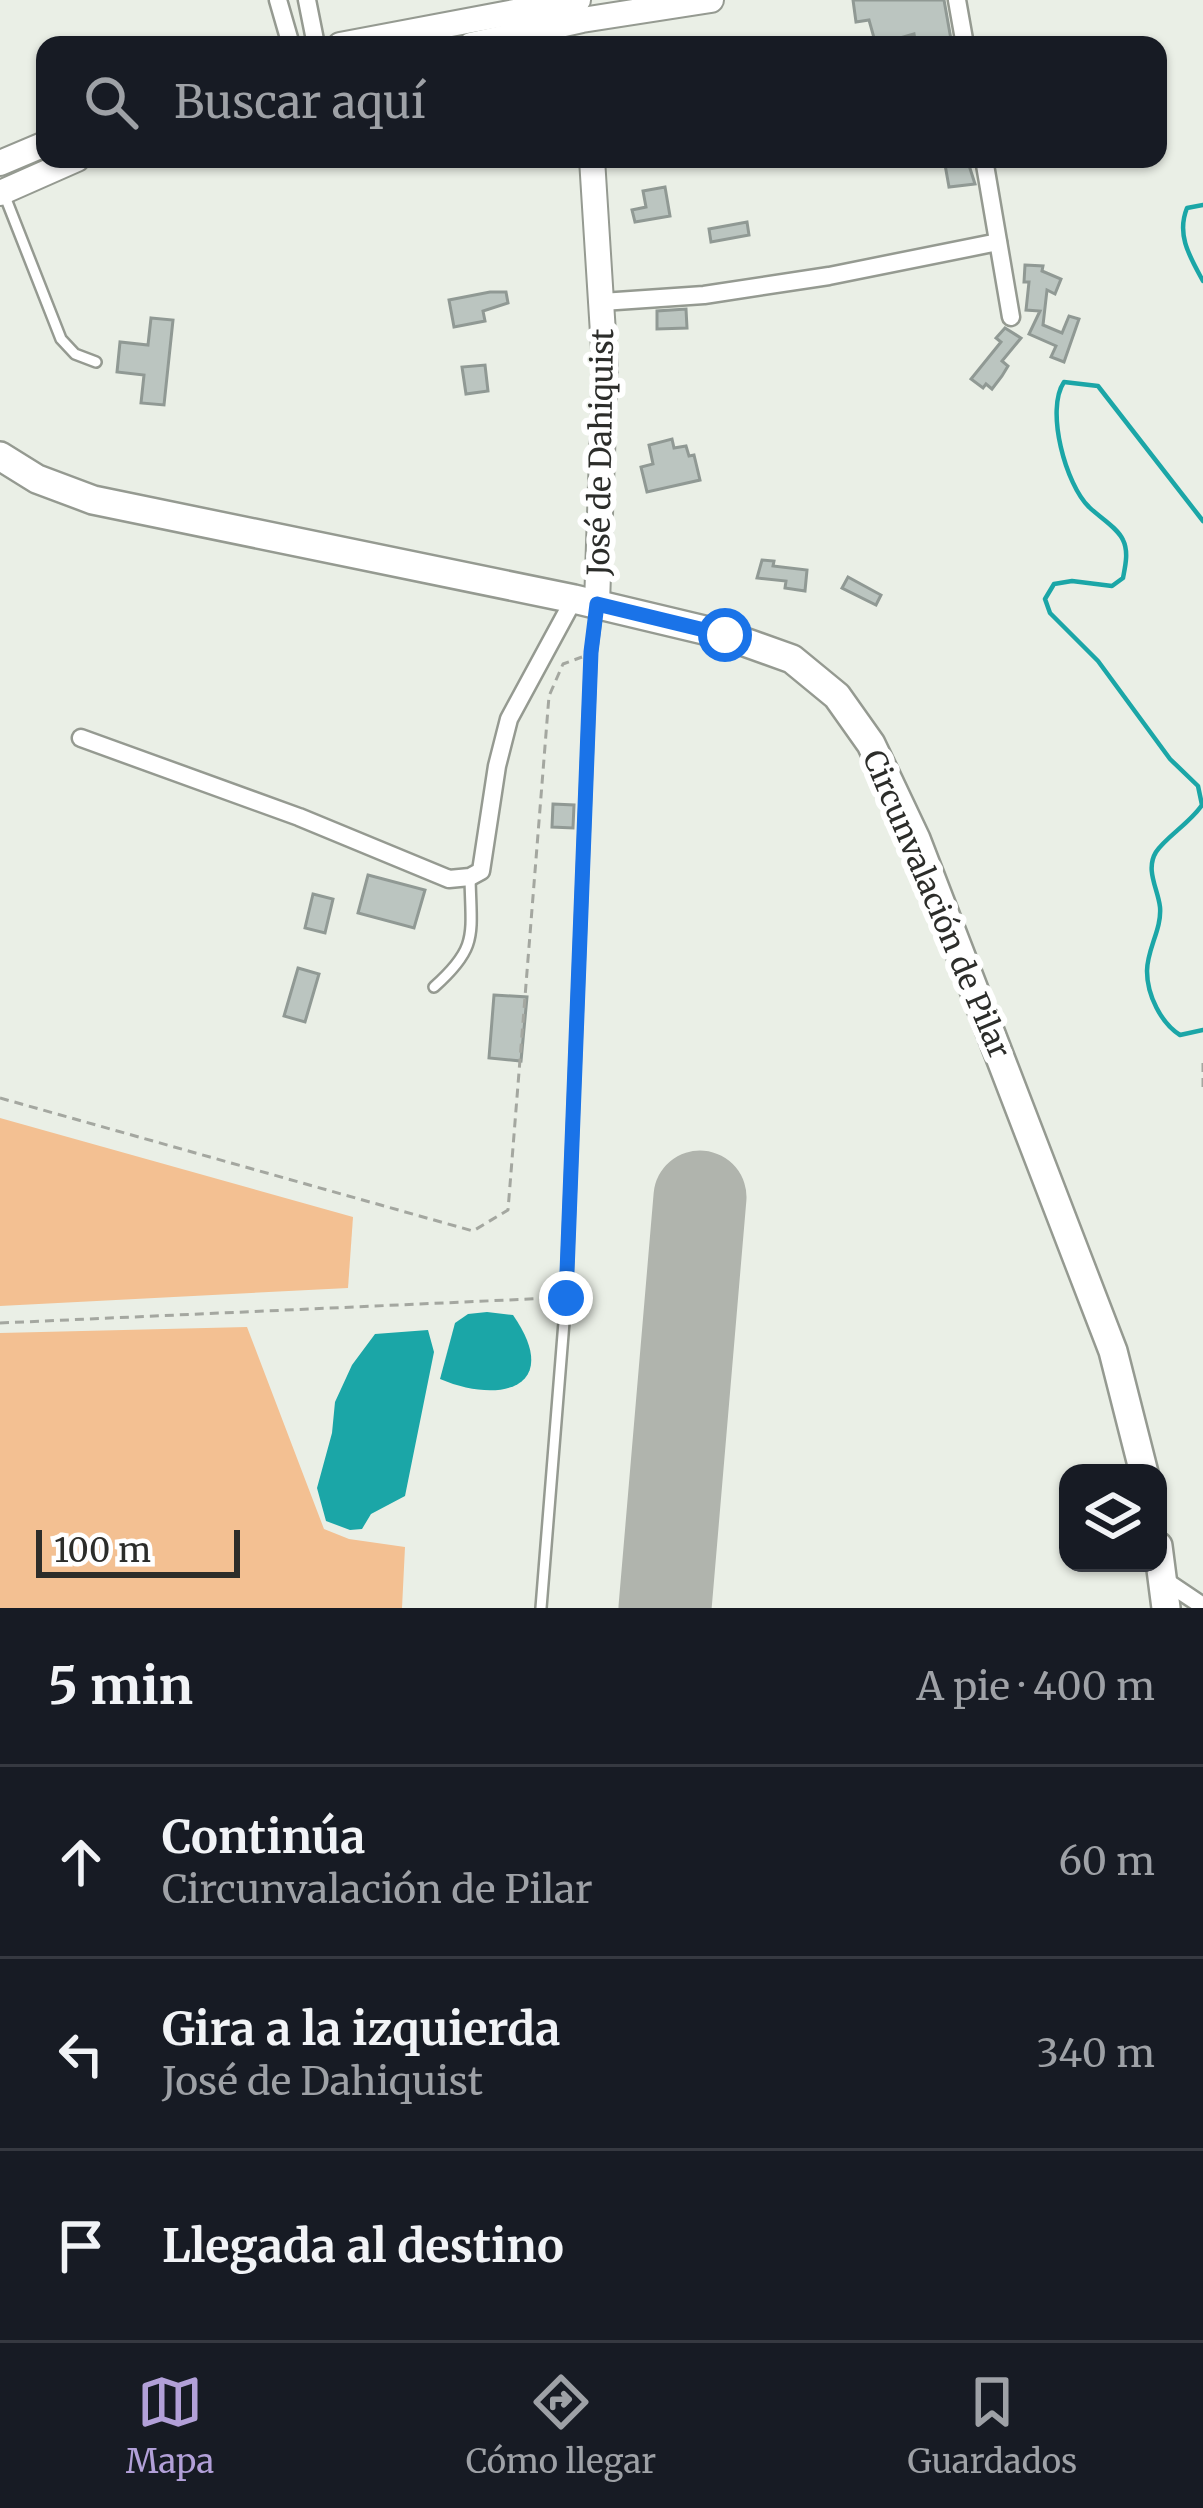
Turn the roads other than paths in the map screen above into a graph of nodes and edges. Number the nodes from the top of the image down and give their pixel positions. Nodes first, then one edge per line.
1 (278, 0) edge
2 (307, 0) edge
3 (712, 0) edge
4 (957, 0) edge
5 (573, 12) edge
6 (288, 36) edge
7 (314, 36) edge
8 (404, 36) edge
9 (499, 36) edge
10 (963, 36) edge
11 (36, 148) edge
12 (0, 164) edge
13 (56, 168) edge
14 (593, 168) edge
15 (986, 168) edge
16 (1, 191) edge
17 (998, 242) junction
18 (602, 302) junction
19 (1011, 317) dead end
20 (96, 362) dead end
21 (0, 456) edge
22 (586, 602) junction
23 (82, 738) dead end
24 (470, 877) junction
25 (434, 987) dead end
26 (1142, 1464) edge
27 (1165, 1594) edge
28 (1203, 1606) edge
29 (541, 1608) edge

1 - 6 street
2 - 7 street
3 - 5 main road
4 - 10 street
5 - 8 main road
5 - 9 main road
11 - 12 main road
13 - 16 main road
14 - 18 main road, José de Dahiquist
15 - 17 street
16 - 20 lane
17 - 18 street
17 - 19 street
18 - 22 main road, José de Dahiquist
21 - 22 main road, Circunvalación de Pilar
22 - 24 street
22 - 26 main road, Circunvalación de Pilar
22 - 29 lane, José de Dahiquist
23 - 24 street
24 - 25 lane
27 - 28 street

